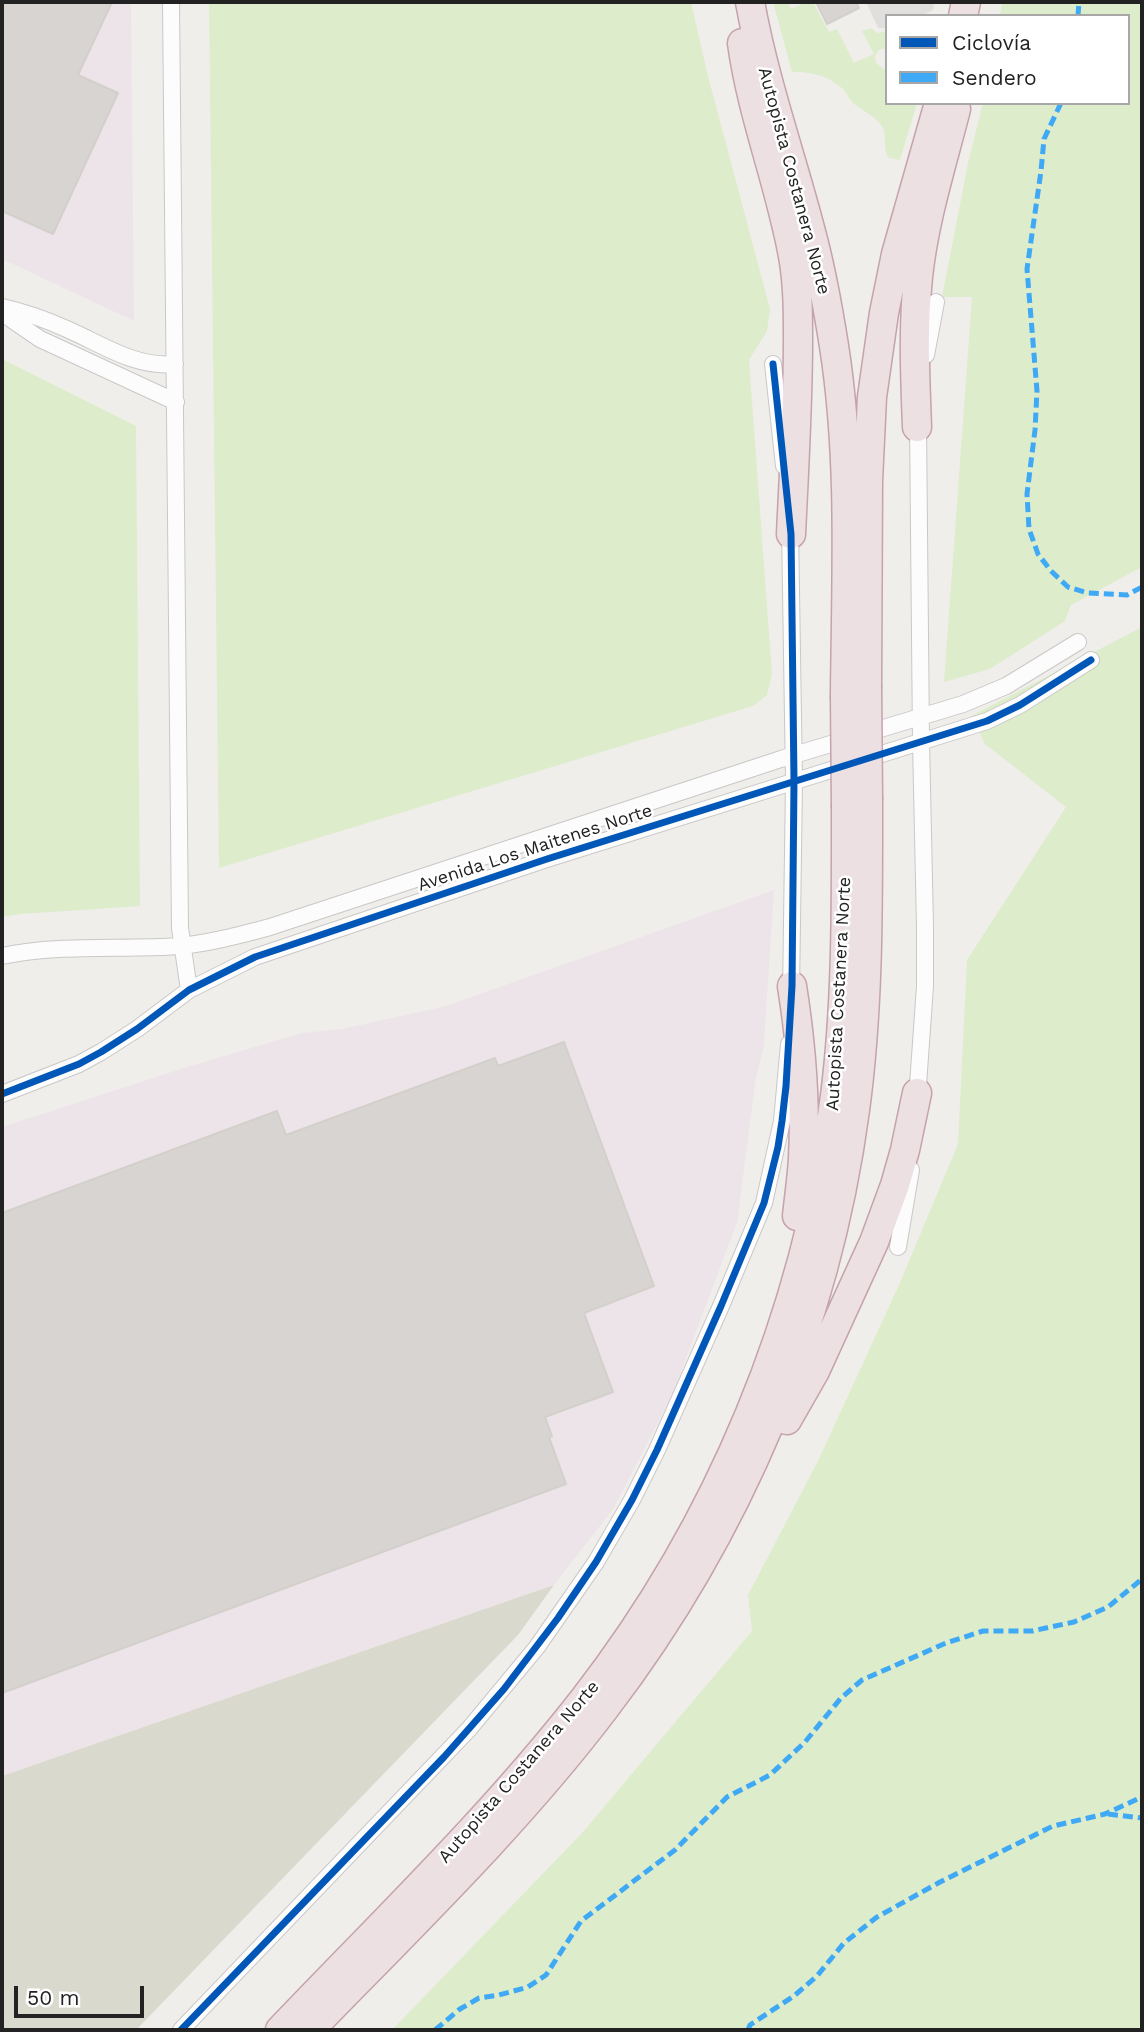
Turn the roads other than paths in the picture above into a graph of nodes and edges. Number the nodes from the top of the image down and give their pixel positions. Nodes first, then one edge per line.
1 (171, 2) edge
2 (739, 2) edge
3 (750, 2) edge
4 (938, 105) edge
5 (957, 105) edge
6 (936, 302) dead end
7 (2, 307) edge
8 (2, 313) edge
9 (175, 364) junction
10 (773, 364) dead end
11 (176, 402) junction
12 (917, 427) junction
13 (791, 534) junction
14 (1078, 642) dead end
15 (1091, 660) dead end
16 (856, 690) junction
17 (921, 717) junction
18 (921, 741) junction
19 (794, 755) junction
20 (794, 781) junction
21 (857, 804) junction
22 (541, 838) junction
23 (547, 859) junction
24 (181, 946) junction
25 (2, 956) edge
26 (792, 986) junction
27 (189, 989) junction
28 (917, 1093) junction
29 (2, 1094) edge
30 (898, 1247) dead end
31 (756, 1401) junction
32 (741, 1490) junction
33 (181, 2030) edge
34 (280, 2030) edge
35 (310, 2030) edge

1 - 9 street
2 - 13 highway
3 - 16 highway, Autopista Costanera Norte
4 - 16 highway, Autopista Costanera Norte
5 - 12 highway
6 - 12 street
7 - 9 street
8 - 11 street
9 - 11 street
10 - 13 street
11 - 24 street
12 - 17 street
13 - 19 street
14 - 17 street
15 - 18 street, Avenida Los Maitenes Norte
16 - 21 highway, Autopista Costanera Norte, bridge
17 - 18 street
17 - 19 street
18 - 20 street, Avenida Los Maitenes Norte
18 - 28 street
19 - 20 street
19 - 22 street
20 - 23 street, Avenida Los Maitenes Norte
20 - 26 street
21 - 31 highway, Autopista Costanera Norte
21 - 32 highway, Autopista Costanera Norte
22 - 23 street
22 - 24 street
23 - 27 street, Avenida Los Maitenes Norte
24 - 25 street
24 - 27 street
26 - 31 highway
26 - 33 street
27 - 29 street, Avenida Los Maitenes Norte
28 - 30 street
28 - 32 highway
31 - 34 highway, Autopista Costanera Norte
32 - 35 highway, Autopista Costanera Norte

